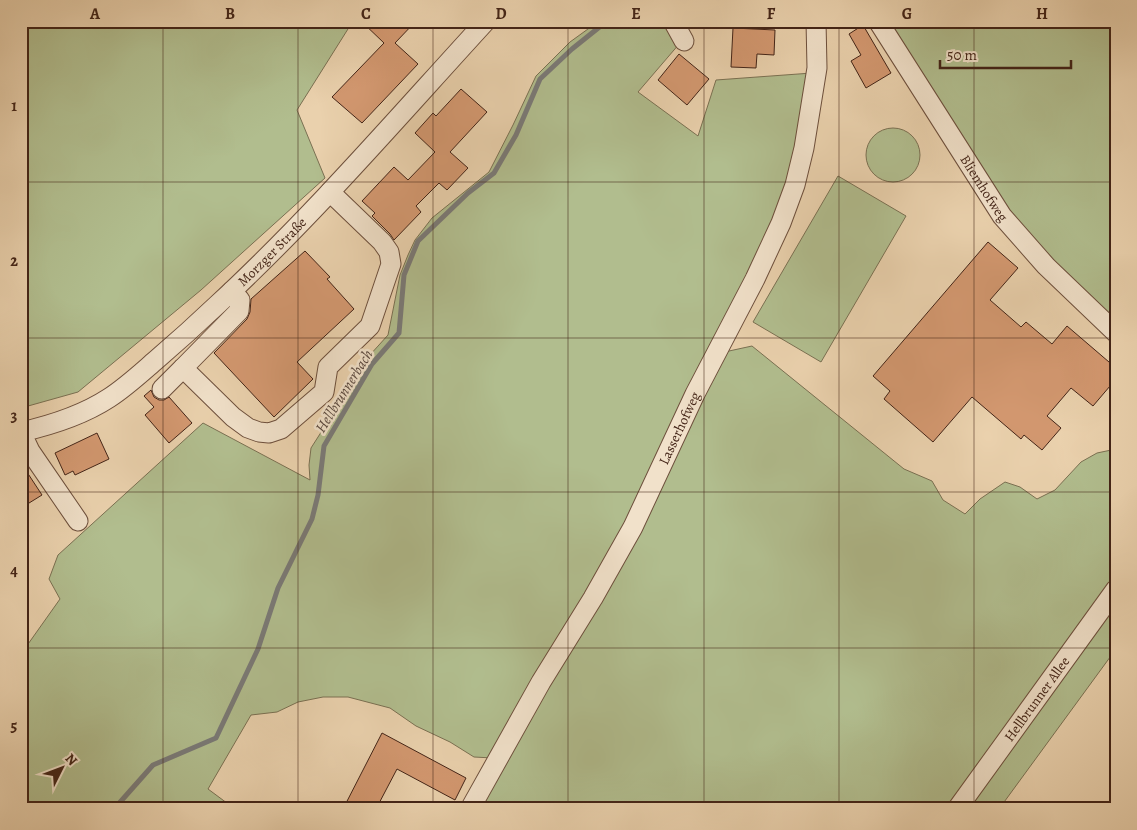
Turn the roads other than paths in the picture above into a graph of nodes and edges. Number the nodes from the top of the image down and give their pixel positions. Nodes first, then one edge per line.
1 (486, 21) edge
2 (673, 21) edge
3 (816, 21) edge
4 (878, 21) edge
5 (684, 41) dead end
6 (330, 192) junction
7 (232, 291) junction
8 (1116, 333) edge
9 (183, 368) junction
10 (162, 390) dead end
11 (21, 432) edge
12 (78, 520) dead end
13 (1116, 589) edge
14 (470, 809) edge
15 (956, 809) edge

1 - 6 street, Morzger Straße
2 - 5 street
3 - 14 street, Lasserhofweg
4 - 8 street, Bliemhofweg
6 - 7 street, Morzger Straße
6 - 9 street
7 - 9 street
7 - 11 street, Morzger Straße
9 - 10 street
11 - 12 street
13 - 15 street, Hellbrunner Allee

